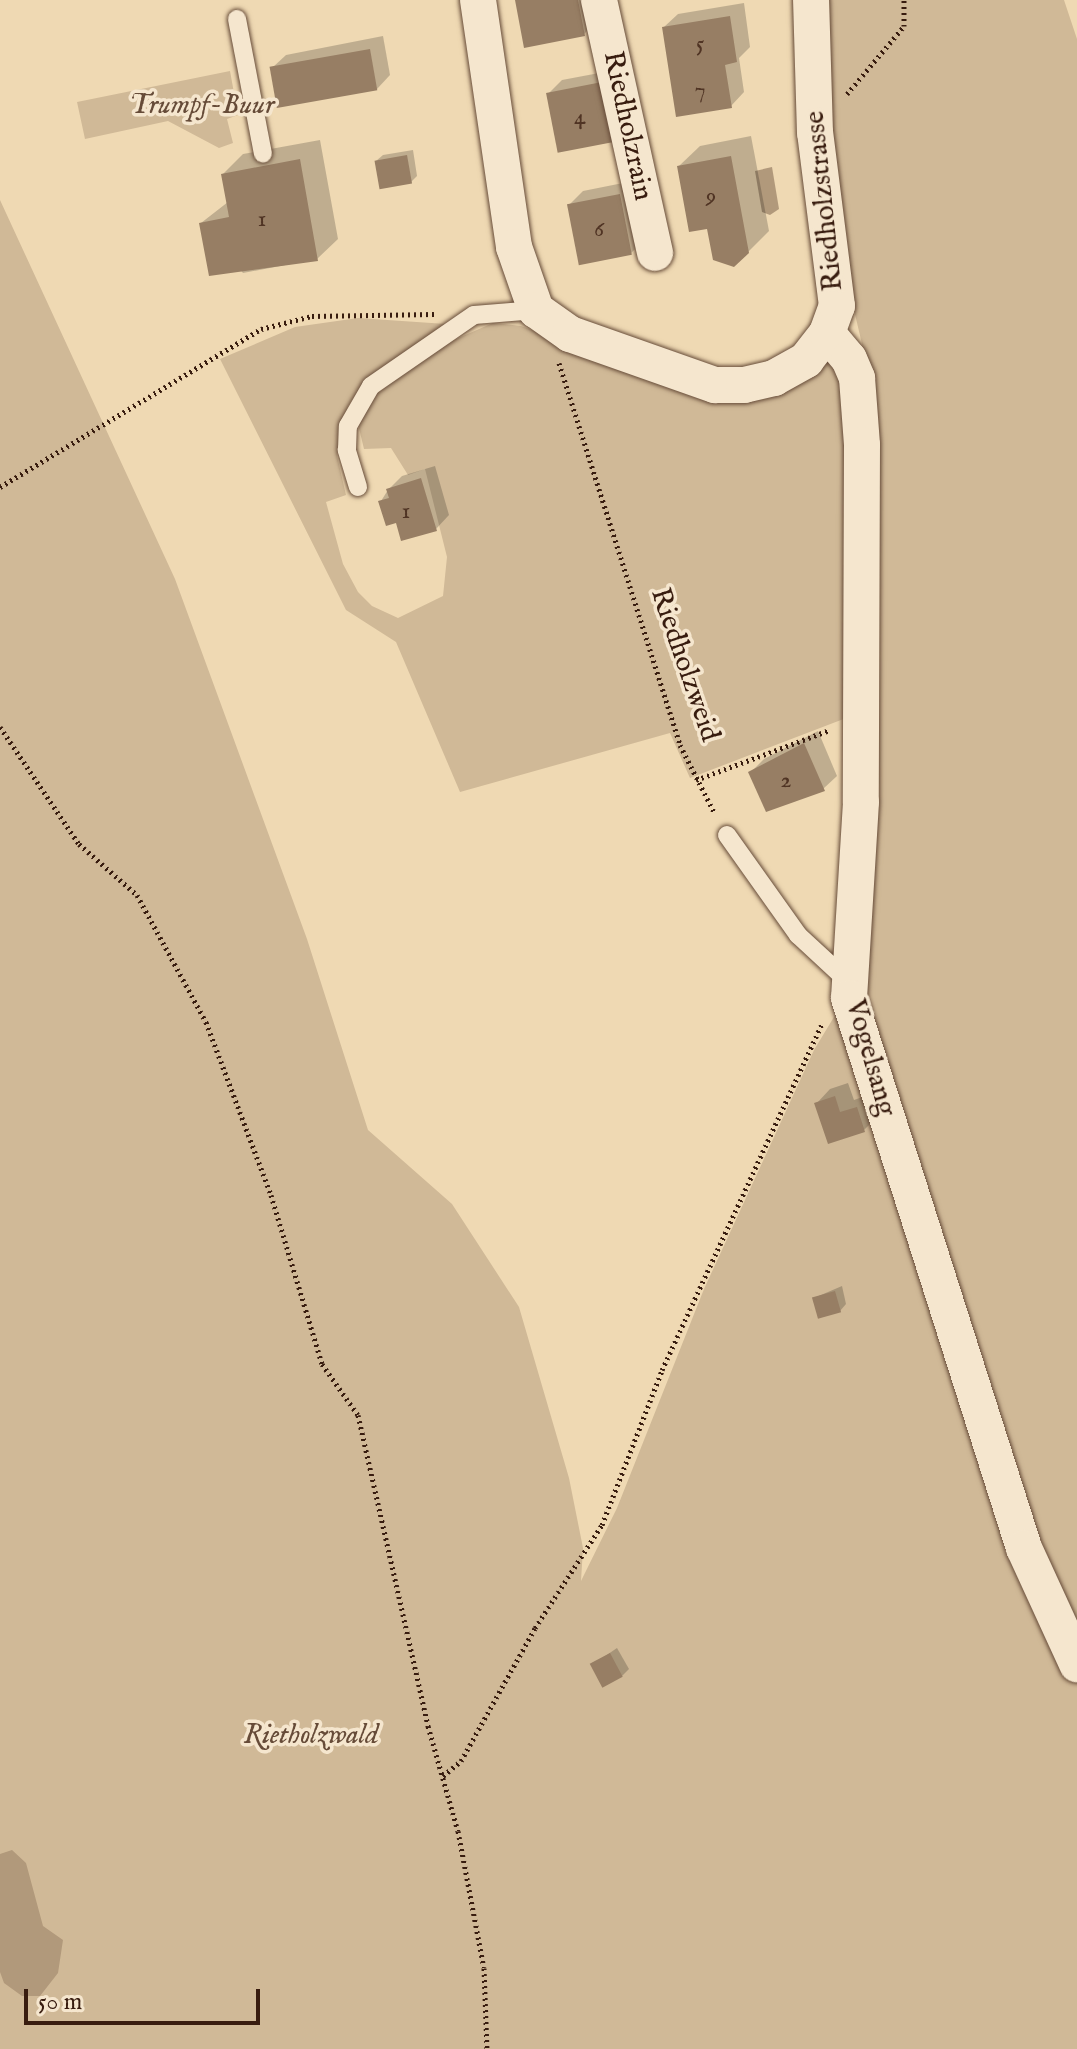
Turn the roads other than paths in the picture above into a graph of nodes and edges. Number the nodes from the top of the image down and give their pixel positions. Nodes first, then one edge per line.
1 (478, 0) edge
2 (599, 0) edge
3 (811, 0) edge
4 (237, 19) dead end
5 (263, 154) dead end
6 (655, 253) dead end
7 (542, 317) junction
8 (827, 333) junction
9 (358, 487) dead end
10 (727, 835) road end
11 (849, 982) junction
12 (1077, 1664) edge

1 - 7 street
2 - 6 street, Riedholzrain
3 - 8 street, Riedholzstrasse
4 - 5 lane
7 - 8 street, Riedholzstrasse
7 - 9 lane
8 - 11 street, Vogelsang
10 - 11 lane
11 - 12 street, Vogelsang

